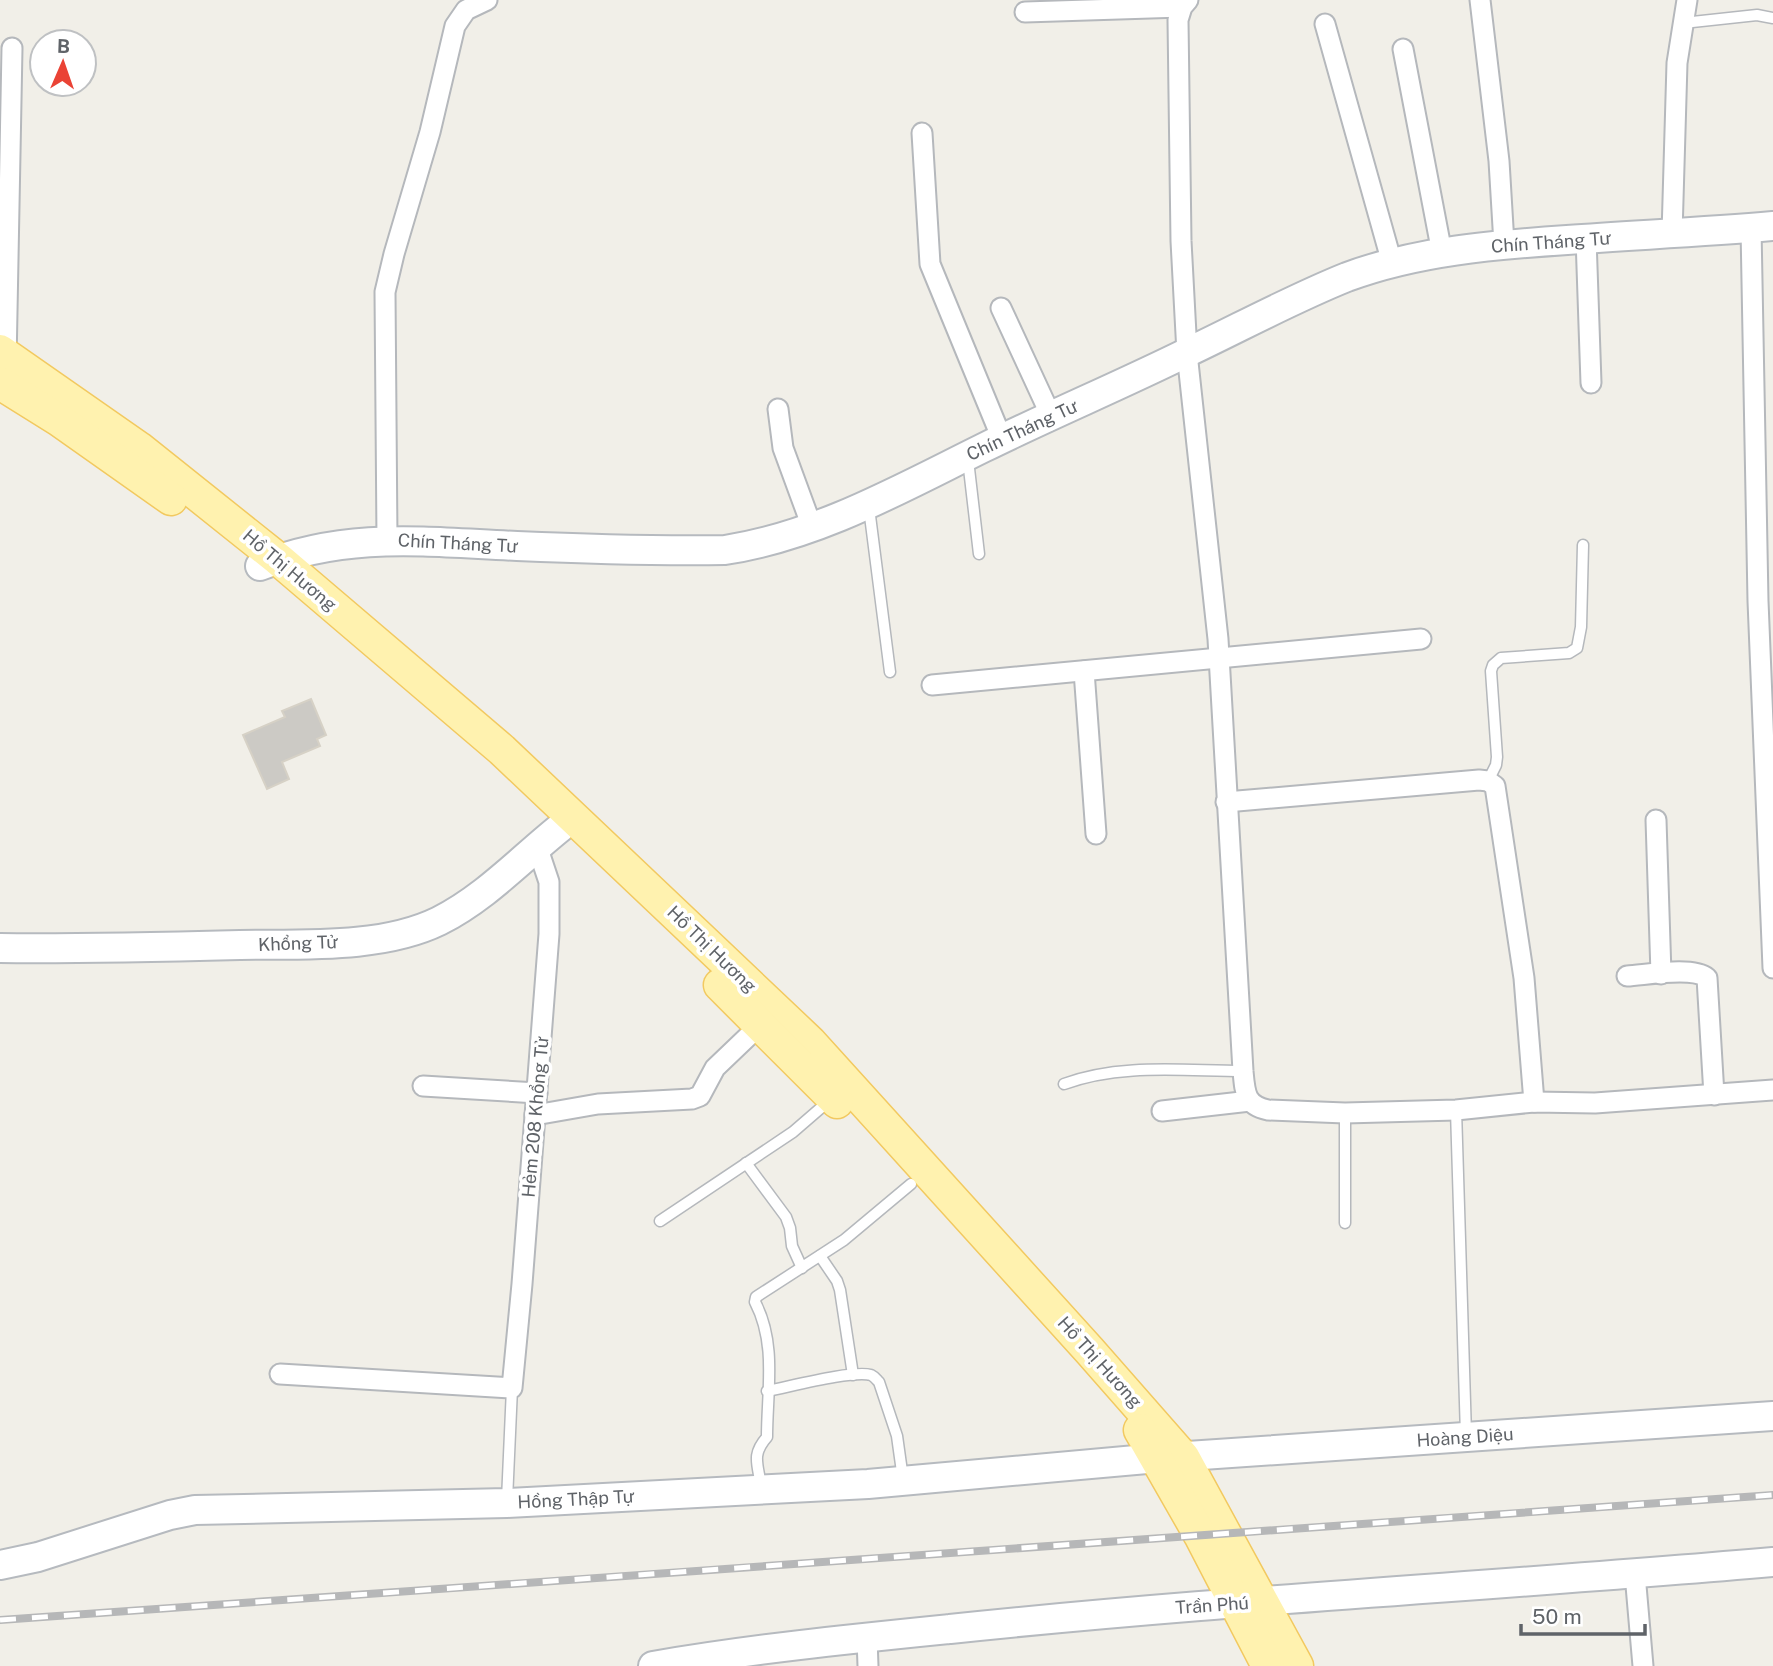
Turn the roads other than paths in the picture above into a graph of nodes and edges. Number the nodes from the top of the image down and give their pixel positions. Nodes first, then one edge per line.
1 (459, 0) edge
2 (487, 0) edge
3 (1480, 0) edge
4 (1686, 0) edge
5 (1185, 3) edge
6 (1025, 12) dead end
7 (1773, 18) edge
8 (1681, 23) junction
9 (1325, 24) dead end
10 (455, 26) junction
11 (12, 48) dead end
12 (1403, 48) dead end
13 (922, 133) dead end
14 (1762, 227) edge
15 (1672, 234) junction
16 (1586, 238) junction
17 (1504, 244) junction
18 (1442, 253) junction
19 (1392, 263) junction
20 (1001, 308) dead end
21 (1187, 353) junction
22 (3, 368) edge
23 (1591, 383) dead end
24 (778, 409) dead end
25 (1051, 416) junction
26 (1002, 439) junction
27 (968, 456) junction
28 (868, 504) junction
29 (812, 527) junction
30 (387, 540) junction
31 (1583, 545) dead end
32 (978, 554) dead end
33 (269, 562) junction
34 (1421, 639) dead end
35 (1220, 658) junction
36 (1084, 671) junction
37 (890, 672) dead end
38 (932, 685) dead end
39 (1488, 781) junction
40 (1226, 802) junction
41 (1656, 820) dead end
42 (1096, 834) dead end
43 (549, 837) junction
44 (1772, 900) edge
45 (0, 948) edge
46 (1773, 968) edge
47 (1661, 974) junction
48 (1627, 976) dead end
49 (761, 1025) junction
50 (1244, 1071) junction
51 (1064, 1084) dead end
52 (423, 1086) dead end
53 (1773, 1090) edge
54 (537, 1093) junction
55 (1714, 1095) junction
56 (834, 1098) junction
57 (1250, 1101) junction
58 (1534, 1102) junction
59 (1456, 1110) junction
60 (1162, 1111) dead end
61 (1345, 1113) junction
62 (535, 1115) junction
63 (746, 1163) junction
64 (911, 1184) junction
65 (660, 1221) dead end
66 (1345, 1223) dead end
67 (820, 1256) junction
68 (802, 1268) junction
69 (280, 1374) dead end
70 (853, 1375) junction
71 (512, 1388) junction
72 (767, 1391) junction
73 (1773, 1416) edge
74 (1466, 1437) junction
75 (1170, 1458) junction
76 (903, 1482) junction
77 (762, 1489) junction
78 (507, 1503) junction
79 (1773, 1562) edge
80 (0, 1565) edge
81 (1635, 1574) junction
82 (1249, 1602) junction
83 (867, 1638) junction
84 (729, 1660) edge
85 (653, 1666) edge
86 (868, 1666) edge
87 (1268, 1666) edge
88 (1297, 1666) edge
89 (1643, 1666) edge

1 - 10 street
2 - 10 street
3 - 17 street
4 - 8 street
5 - 6 street
5 - 21 street
7 - 8 lane
8 - 15 street
9 - 19 street
10 - 30 street
11 - 22 street
12 - 18 street
13 - 26 street
14 - 15 street, Chín Tháng Tư
14 - 44 street
15 - 16 street, Chín Tháng Tư
16 - 17 street, Chín Tháng Tư
16 - 23 street
17 - 18 street, Chín Tháng Tư
18 - 19 street, Chín Tháng Tư
19 - 21 street, Chín Tháng Tư
20 - 25 street
21 - 25 street, Chín Tháng Tư
21 - 35 street
22 - 33 main road, Hồ Thị Hương
24 - 29 street
25 - 26 street, Chín Tháng Tư
26 - 27 street, Chín Tháng Tư
27 - 28 street, Chín Tháng Tư
27 - 32 lane
28 - 29 street, Chín Tháng Tư
28 - 37 lane
29 - 30 street, Chín Tháng Tư
30 - 33 street, Chín Tháng Tư
31 - 39 lane
33 - 43 main road, Hồ Thị Hương
33 - 75 main road, Hồ Thị Hương
34 - 35 street
35 - 36 street
35 - 40 street
36 - 38 street
36 - 42 street
39 - 40 street
39 - 58 street
40 - 50 street
41 - 47 street
43 - 45 street, Khổng Tử
43 - 49 main road, Hồ Thị Hương
43 - 54 street, Hẻm 208 Khổng Tử
44 - 46 street
47 - 48 street
47 - 55 street
49 - 56 main road, Hồ Thị Hương
49 - 62 street
50 - 51 lane
50 - 57 street
52 - 54 street
53 - 55 street
54 - 62 street, Hẻm 208 Khổng Tử
55 - 58 street
56 - 63 lane
56 - 64 main road, Hồ Thị Hương
57 - 60 street
57 - 61 street
58 - 59 street
59 - 61 street
59 - 74 lane
61 - 66 lane
62 - 71 street, Hẻm 208 Khổng Tử
63 - 65 lane
63 - 68 lane
64 - 67 lane
64 - 75 main road, Hồ Thị Hương
67 - 68 lane
67 - 70 lane
68 - 72 lane
69 - 71 street
70 - 72 lane
70 - 76 lane
71 - 78 lane, Hẻm 208 Khổng Tử
72 - 77 lane
73 - 74 street, Hoàng Diệu
74 - 75 street, Hoàng Diệu
75 - 76 street, Hồng Thập Tự
75 - 82 main road, Hồ Thị Hương
76 - 77 street, Hồng Thập Tự
77 - 78 street, Hồng Thập Tự
78 - 80 street, Hồng Thập Tự
79 - 81 street, Trần Phú
81 - 82 street, Trần Phú
81 - 89 street
82 - 83 street, Trần Phú
82 - 87 main road, Hồ Thị Hương
82 - 88 main road, Hồ Thị Hương
83 - 84 street, Trần Phú
83 - 86 street
84 - 85 street, Trần Phú

